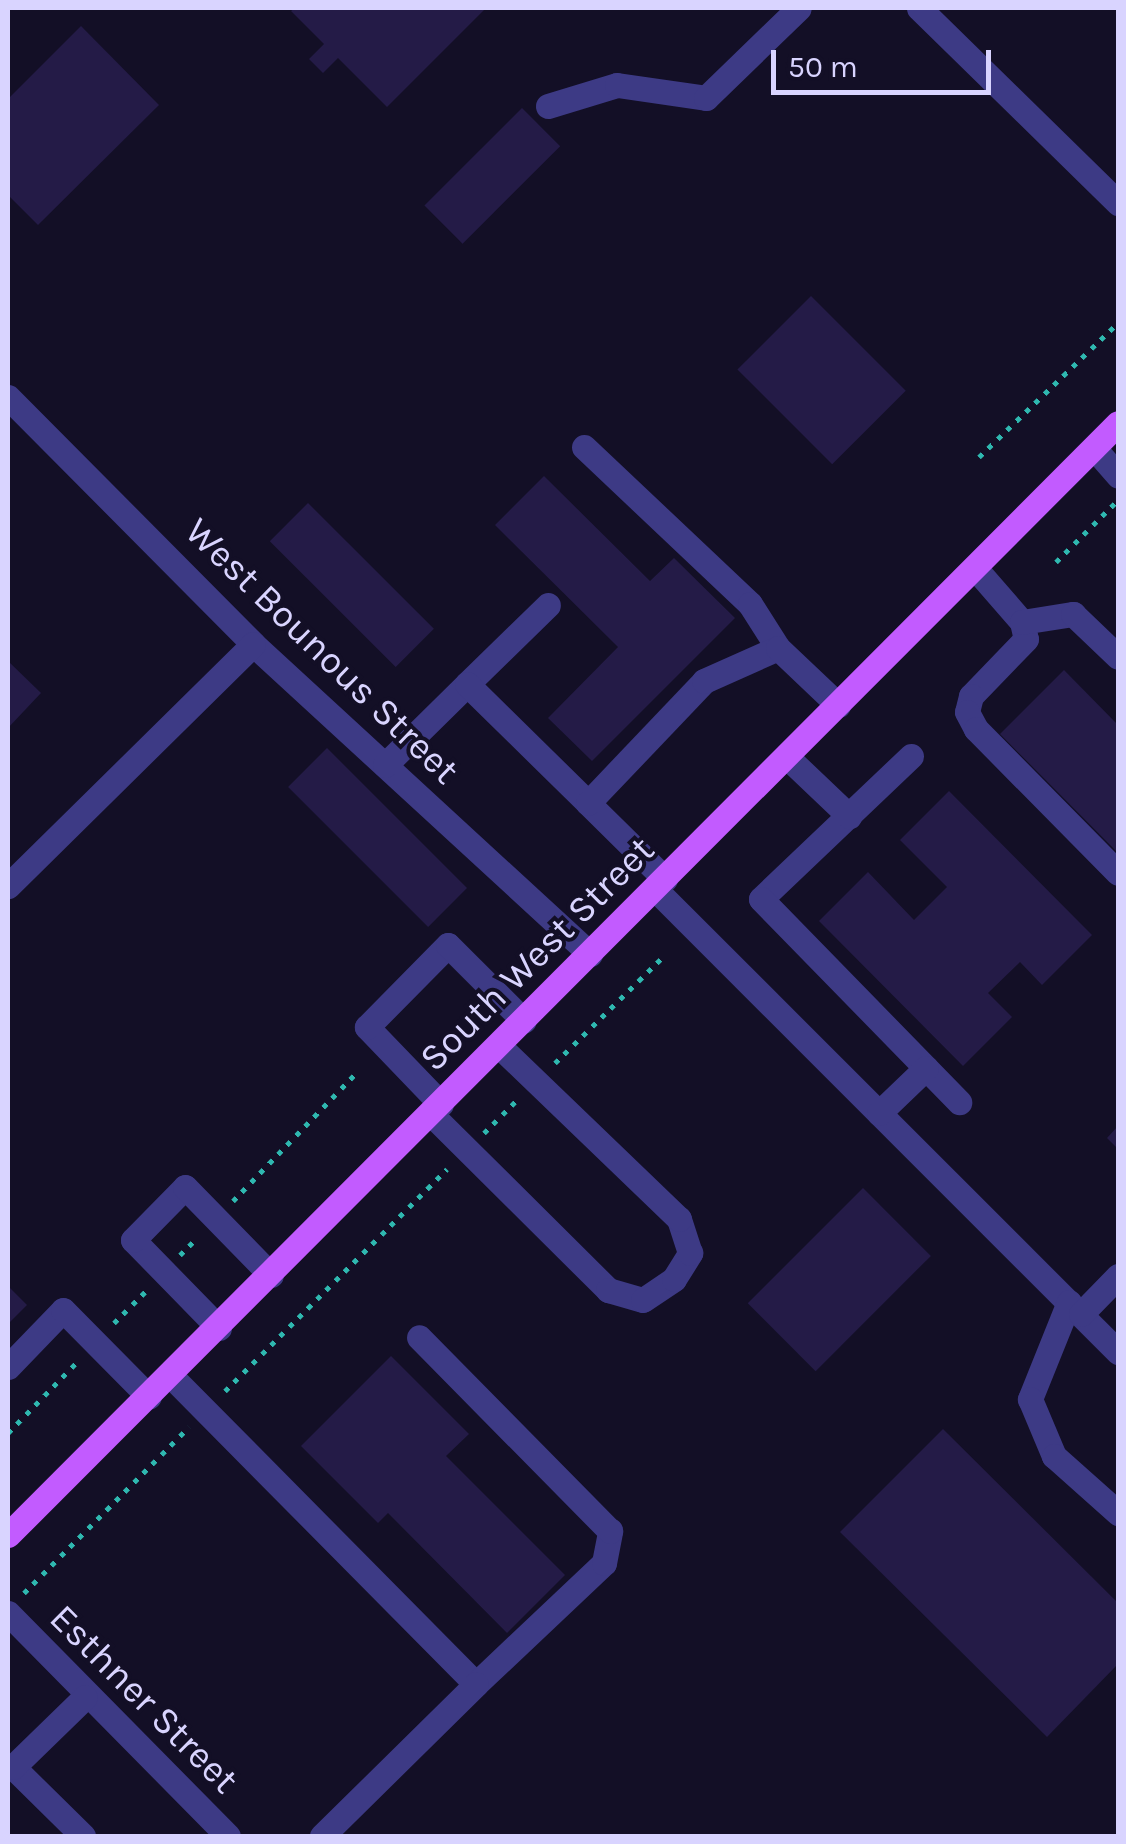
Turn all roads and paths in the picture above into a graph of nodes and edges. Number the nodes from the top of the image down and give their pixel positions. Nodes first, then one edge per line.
1 (798, 8) edge
2 (926, 10) edge
3 (548, 106) dead end
4 (1118, 203) edge
5 (1118, 323) edge
6 (8, 396) edge
7 (1118, 424) edge
8 (584, 447) dead end
9 (1094, 448) junction
10 (979, 458) dead end
11 (1118, 476) edge
12 (1118, 500) edge
13 (1056, 562) dead end
14 (975, 568) junction
15 (548, 605) dead end
16 (1022, 622) junction
17 (253, 644) junction
18 (778, 648) junction
19 (1118, 658) edge
20 (466, 684) junction
21 (838, 706) junction
22 (787, 756) junction
23 (911, 756) dead end
24 (385, 765) junction
25 (588, 803) junction
26 (848, 816) junction
27 (1118, 872) edge
28 (660, 884) junction
29 (8, 886) edge
30 (590, 954) junction
31 (664, 956) dead end
32 (524, 1021) junction
33 (499, 1046) junction
34 (926, 1068) junction
35 (536, 1082) junction
36 (959, 1102) dead end
37 (436, 1109) junction
38 (879, 1113) junction
39 (467, 1150) junction
40 (271, 1275) junction
41 (1118, 1276) edge
42 (1075, 1308) junction
43 (219, 1328) junction
44 (419, 1336) dead end
45 (1118, 1352) edge
46 (8, 1367) edge
47 (171, 1376) junction
48 (149, 1397) junction
49 (206, 1410) junction
50 (1118, 1513) edge
51 (8, 1536) edge
52 (14, 1604) edge
53 (476, 1684) junction
54 (85, 1697) junction
55 (82, 1836) edge
56 (228, 1836) edge
57 (322, 1836) edge

1 - 3 street
2 - 4 street
5 - 10 path
6 - 17 street, West Bounous Street
7 - 9 main road, South West Street
8 - 18 street
9 - 11 street
9 - 14 main road, South West Street
12 - 13 path
14 - 16 street
14 - 21 main road, South West Street
15 - 20 street
16 - 19 street
16 - 27 street
17 - 24 street, West Bounous Street
17 - 29 street
18 - 21 street
18 - 25 street
20 - 24 street
20 - 25 street
21 - 22 main road, South West Street
22 - 26 street
22 - 28 main road, South West Street
23 - 26 street
24 - 30 street, West Bounous Street
25 - 28 street
26 - 34 street
28 - 30 main road, South West Street
28 - 38 street
30 - 32 main road, South West Street
31 - 35 path
32 - 33 main road, South West Street
32 - 37 street
33 - 35 street
33 - 37 main road, South West Street
34 - 36 street
34 - 38 street
35 - 39 path
35 - 39 street
37 - 39 street
37 - 40 main road, South West Street
38 - 42 street
39 - 49 path
40 - 43 main road, South West Street
40 - 43 street
41 - 42 street
42 - 45 street
42 - 50 street
43 - 47 main road, South West Street
44 - 53 street
46 - 48 street
47 - 48 main road, South West Street
47 - 49 street
48 - 51 main road, South West Street
49 - 52 path
49 - 53 street
52 - 54 street, Esthner Street
53 - 57 street
54 - 55 street
54 - 56 street, Esthner Street

